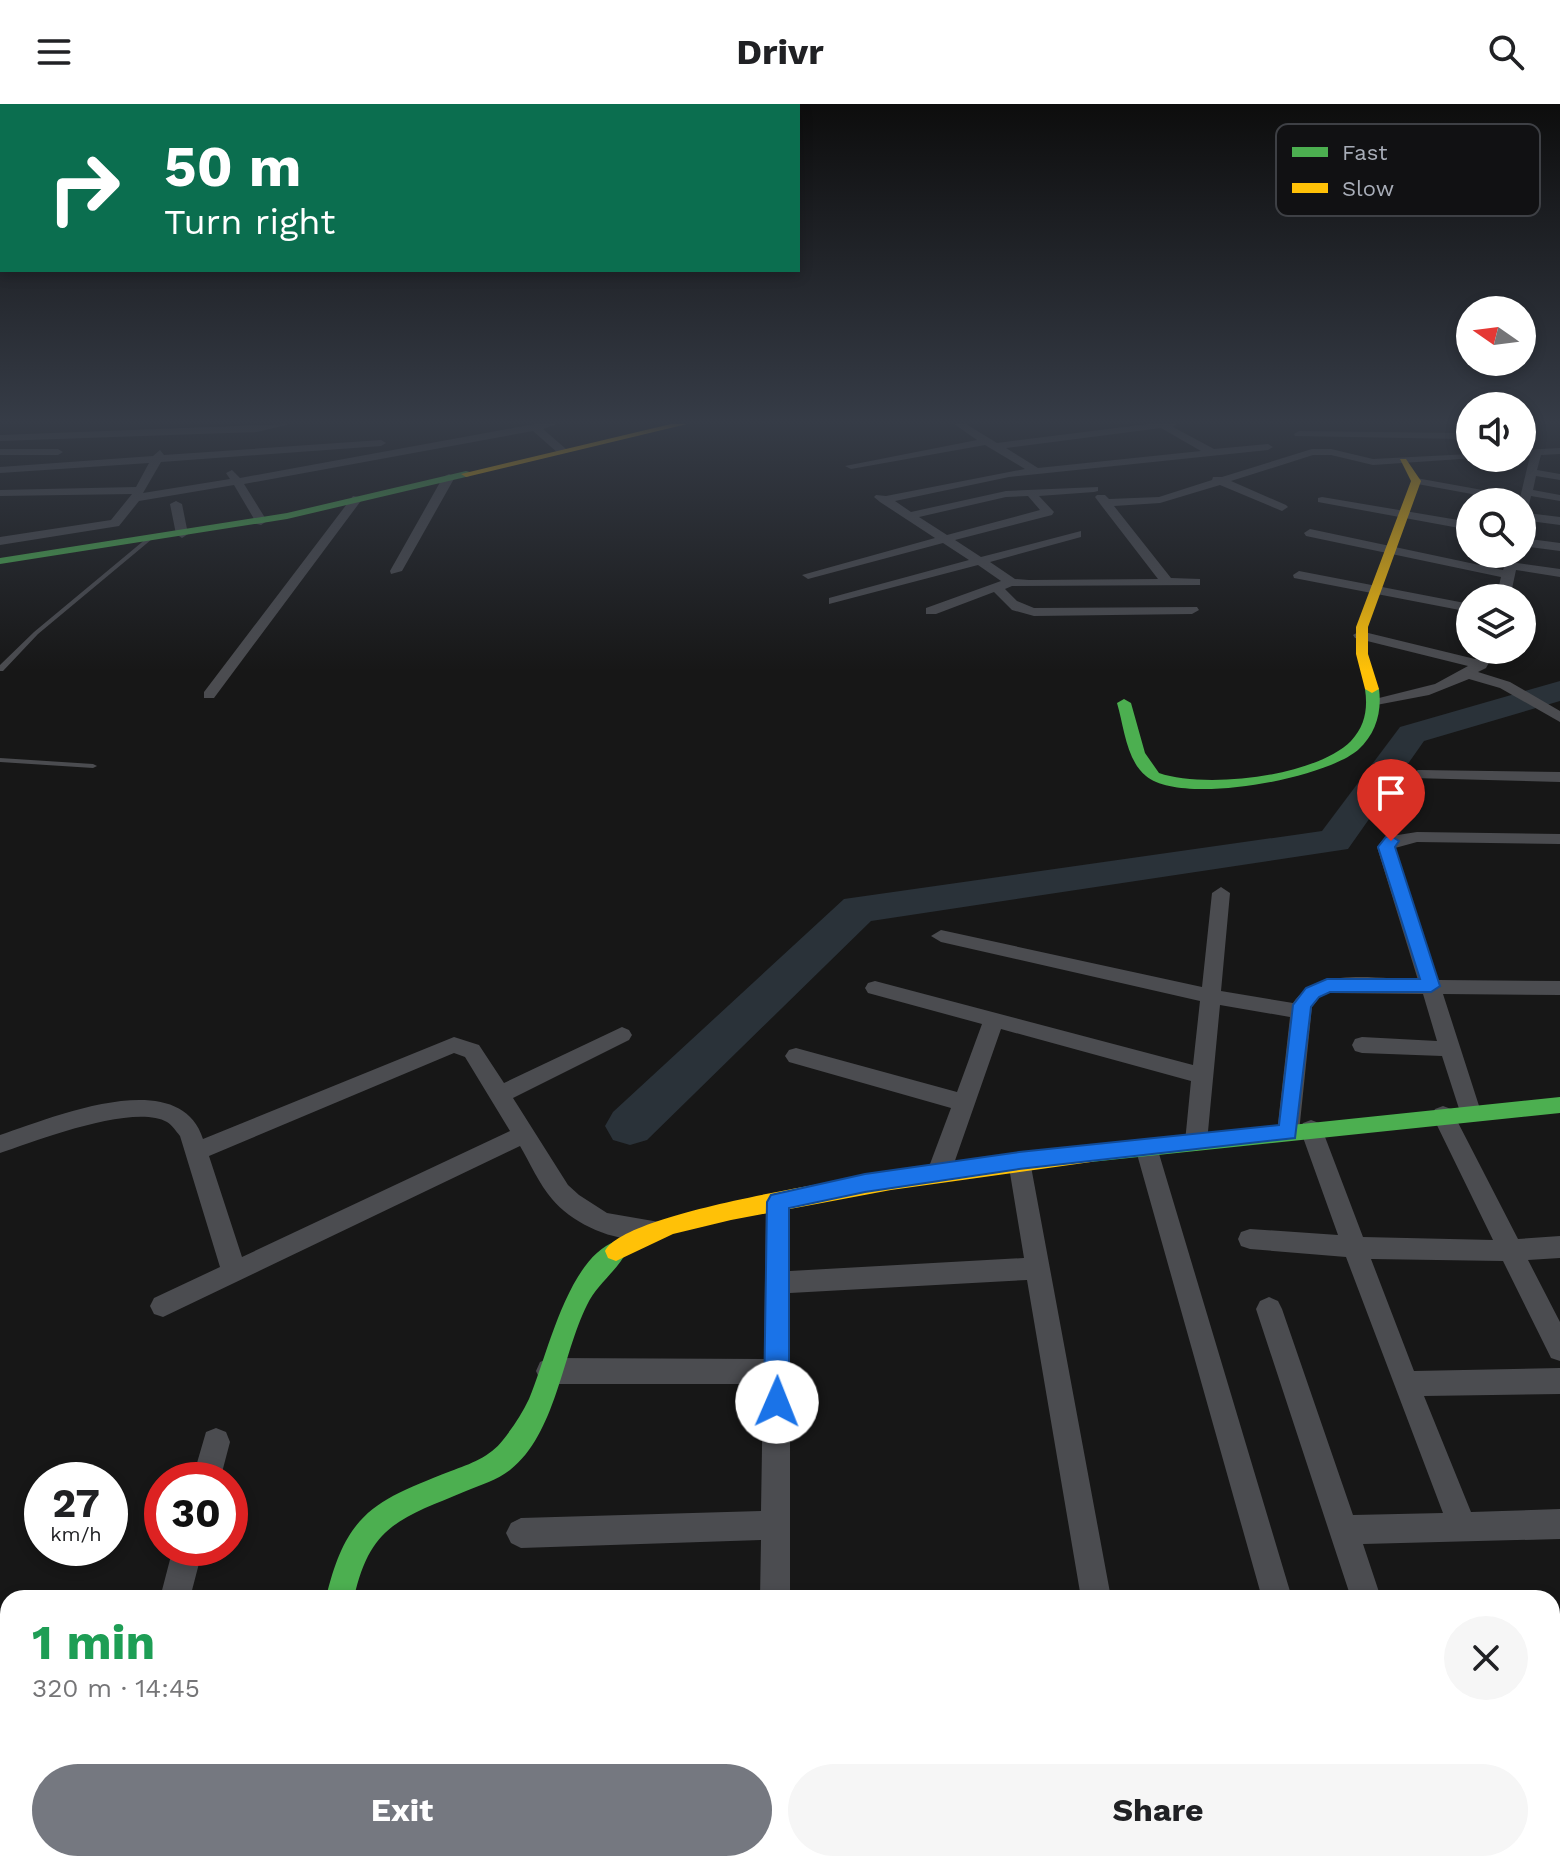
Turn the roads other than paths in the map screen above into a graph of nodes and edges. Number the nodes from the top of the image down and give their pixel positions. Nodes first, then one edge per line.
1 (129, 506) edge
2 (176, 506) edge
3 (252, 506) edge
4 (322, 506) edge
5 (351, 506) edge
6 (432, 506) edge
7 (894, 506) edge
8 (956, 506) edge
9 (1043, 506) edge
10 (1108, 506) edge
11 (1360, 506) edge
12 (1407, 506) edge
13 (1404, 514) junction
14 (908, 516) junction
15 (1536, 517) edge
16 (261, 521) junction
17 (1560, 521) edge
18 (1456, 523) edge
19 (96, 526) junction
20 (0, 530) edge
21 (1310, 533) dead end
22 (182, 534) junction
23 (1077, 534) dead end
24 (942, 538) junction
25 (149, 539) junction
26 (0, 541) edge
27 (1536, 544) edge
28 (1560, 547) edge
29 (1390, 550) junction
30 (1456, 558) edge
31 (0, 561) edge
32 (978, 562) junction
33 (1529, 568) edge
34 (396, 571) dead end
35 (1560, 573) edge
36 (808, 575) dead end
37 (1299, 575) dead end
38 (1012, 582) junction
39 (1167, 582) junction
40 (1195, 582) dead end
41 (1122, 583) junction
42 (997, 587) junction
43 (1375, 589) junction
44 (834, 601) dead end
45 (1456, 605) edge
46 (1192, 610) dead end
47 (931, 611) dead end
48 (1137, 611) junction
49 (1145, 626) dead end
50 (1360, 635) junction
51 (1480, 664) edge
52 (0, 669) edge
53 (1476, 670) junction
54 (209, 695) dead end
55 (1124, 703) dead end
56 (1376, 703) junction
57 (1554, 712) edge
58 (0, 760) edge
59 (93, 766) dead end
60 (1418, 775) dead end
61 (1560, 777) edge
62 (1560, 839) edge
63 (1221, 893) dead end
64 (941, 936) dead end
65 (1431, 986) junction
66 (875, 988) dead end
67 (1560, 988) edge
68 (1211, 996) junction
69 (1301, 1012) junction
70 (994, 1020) junction
71 (622, 1035) dead end
72 (1362, 1045) dead end
73 (1450, 1049) junction
74 (796, 1056) dead end
75 (1202, 1076) junction
76 (500, 1095) junction
77 (964, 1103) junction
78 (1560, 1105) edge
79 (1470, 1112) junction
80 (1443, 1115) junction
81 (1300, 1131) junction
82 (524, 1134) junction
83 (1196, 1142) junction
84 (0, 1144) edge
85 (1146, 1147) junction
86 (197, 1151) junction
87 (1019, 1161) junction
88 (939, 1172) junction
89 (778, 1202) junction
90 (658, 1229) junction
91 (1250, 1239) dead end
92 (1560, 1247) edge
93 (1355, 1249) junction
94 (1511, 1251) junction
95 (1038, 1268) junction
96 (234, 1272) junction
97 (777, 1283) junction
98 (163, 1306) dead end
99 (1269, 1309) dead end
100 (1560, 1349) edge
101 (549, 1371) junction
102 (777, 1372) junction
103 (1560, 1381) edge
104 (1405, 1384) junction
105 (216, 1442) dead end
106 (211, 1462) edge
107 (1560, 1524) edge
108 (775, 1525) junction
109 (1463, 1527) junction
110 (1342, 1530) junction
111 (521, 1533) dead end
112 (183, 1566) edge
113 (177, 1590) edge
114 (341, 1590) edge
115 (775, 1590) edge
116 (1095, 1590) edge
117 (1275, 1590) edge
118 (1363, 1590) edge

1 - 19 street
2 - 22 street
3 - 16 street
4 - 16 street
5 - 54 street
6 - 34 street
7 - 14 street
8 - 14 street
9 - 24 street
10 - 39 street
11 - 13 street
12 - 13 street
13 - 18 street
13 - 29 street
14 - 24 street
15 - 17 street
16 - 22 street
19 - 20 street
19 - 26 street
21 - 29 street
22 - 25 street
23 - 32 street
24 - 32 street
24 - 36 street
25 - 31 street
25 - 52 lane
27 - 28 street
29 - 30 street
29 - 43 street
32 - 38 street
32 - 44 street
33 - 35 street
37 - 43 street
38 - 41 street
38 - 42 street
39 - 40 street
39 - 41 street
41 - 48 street
42 - 47 street
42 - 48 street
43 - 45 street
43 - 50 street
46 - 48 street
48 - 49 street
50 - 53 street
50 - 56 street
51 - 53 street
53 - 56 street
53 - 57 street
55 - 56 street
58 - 59 lane
60 - 61 street
62 - 65 street
63 - 68 street
64 - 68 street
65 - 67 street
65 - 69 street
65 - 73 street
66 - 70 street
68 - 69 street
68 - 75 street
69 - 81 street
70 - 75 street
70 - 77 street
71 - 76 street
72 - 73 street
73 - 79 street
74 - 77 street
75 - 83 street
76 - 82 street
76 - 86 street
77 - 88 street
78 - 79 street
79 - 80 street
80 - 81 street
80 - 94 street
81 - 83 street
81 - 93 street
82 - 90 street
82 - 96 street
83 - 85 street
84 - 86 street
85 - 87 street
85 - 117 street
86 - 96 street
87 - 88 street
87 - 95 street
88 - 89 street
89 - 90 street
89 - 97 street
90 - 101 street
91 - 93 street
92 - 94 street
93 - 94 street
93 - 104 street
94 - 100 street
95 - 97 street
95 - 116 street
96 - 98 street
97 - 102 street
99 - 110 street
101 - 102 street
101 - 114 street
102 - 108 street
103 - 104 street
104 - 109 street
105 - 106 street
107 - 109 street
108 - 111 street
108 - 115 street
109 - 110 street
110 - 118 street
112 - 113 street

